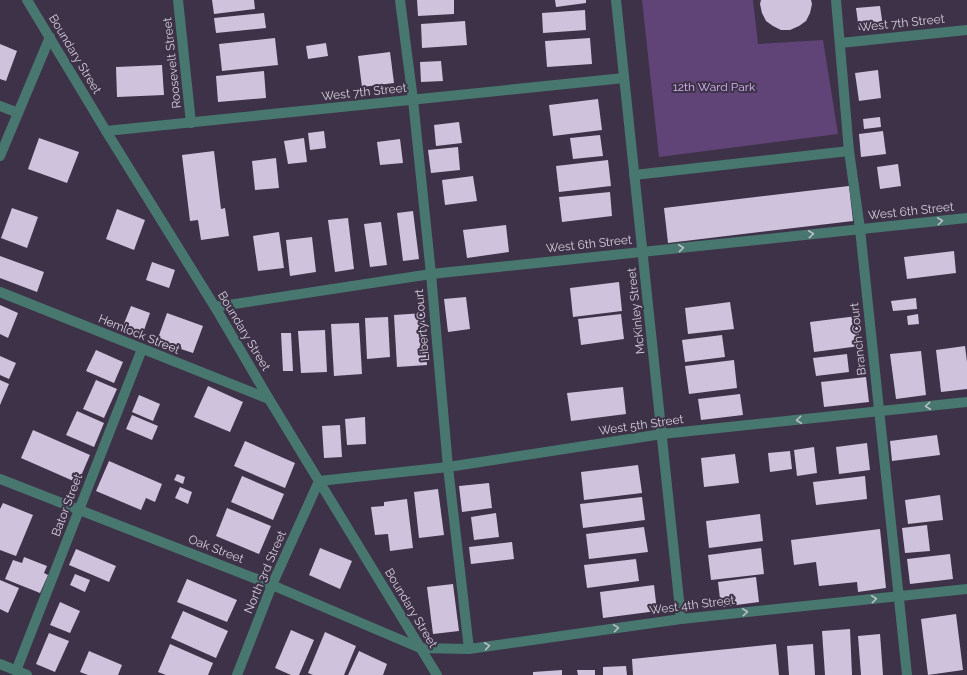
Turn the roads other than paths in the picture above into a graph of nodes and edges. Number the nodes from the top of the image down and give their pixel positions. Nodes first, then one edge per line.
1 (27, 0) edge
2 (178, 0) edge
3 (400, 0) edge
4 (616, 0) edge
5 (836, 0) edge
6 (967, 30) edge
7 (50, 37) junction
8 (840, 43) junction
9 (624, 78) junction
10 (413, 100) junction
11 (0, 106) edge
12 (18, 113) junction
13 (191, 123) junction
14 (106, 131) junction
15 (849, 151) junction
16 (0, 156) edge
17 (634, 175) junction
18 (967, 218) edge
19 (860, 229) junction
20 (643, 252) junction
21 (431, 274) junction
22 (0, 292) edge
23 (215, 307) junction
24 (142, 349) junction
25 (269, 399) junction
26 (967, 402) edge
27 (879, 411) junction
28 (662, 434) junction
29 (448, 467) junction
30 (0, 479) edge
31 (319, 481) junction
32 (79, 510) junction
33 (272, 585) junction
34 (967, 589) edge
35 (898, 596) junction
36 (681, 619) junction
37 (420, 648) junction
38 (469, 649) junction
39 (0, 664) edge
40 (16, 671) junction
41 (27, 675) edge
42 (237, 675) edge
43 (437, 675) edge
44 (907, 675) edge

1 - 7 street, Boundary Street
2 - 13 street, Roosevelt Street
3 - 10 street, Liberty Court
4 - 9 street, McKinley Street
5 - 8 street, Branch Court
6 - 8 street, West 7th Street
7 - 12 street
7 - 14 street, Boundary Street
8 - 15 street, Branch Court
9 - 10 street, West 7th Street
9 - 17 street, McKinley Street
10 - 13 street, West 7th Street
10 - 21 street, Liberty Court
11 - 12 street
12 - 16 street
13 - 14 street, West 7th Street
14 - 23 street, Boundary Street
15 - 17 street
15 - 19 street, Branch Court
17 - 20 street, McKinley Street
19 -> 18 street, West 6th Street
20 -> 19 street, West 6th Street
19 - 27 street, Branch Court
20 - 21 street, West 6th Street
20 - 28 street, McKinley Street
21 - 23 street, West 6th Street
21 - 29 street, Liberty Court
22 - 24 street, Hemlock Street
23 - 25 street, Boundary Street
24 - 25 street, Hemlock Street
24 - 32 street, Bator Street
25 - 31 street, Boundary Street
26 -> 27 street, West 5th Street
27 -> 28 street, West 5th Street
27 - 35 street, Branch Court
28 - 29 street, West 5th Street
28 - 36 street, McKinley Street
29 - 31 street, West 5th Street
29 - 38 street, Liberty Court
30 - 32 street, Oak Street
31 - 33 street, North 3rd Street
31 - 37 street, Boundary Street
32 - 33 street, Oak Street
32 - 40 street, Bator Street
33 - 37 street, Oak Street
33 - 42 street, North 3rd Street
34 - 35 street, West 4th Street
36 -> 35 street, West 4th Street
35 - 44 street, Branch Court
38 -> 36 street, West 4th Street
37 - 38 street, West 4th Street
37 - 43 street, Boundary Street
39 - 40 street
40 - 41 street

